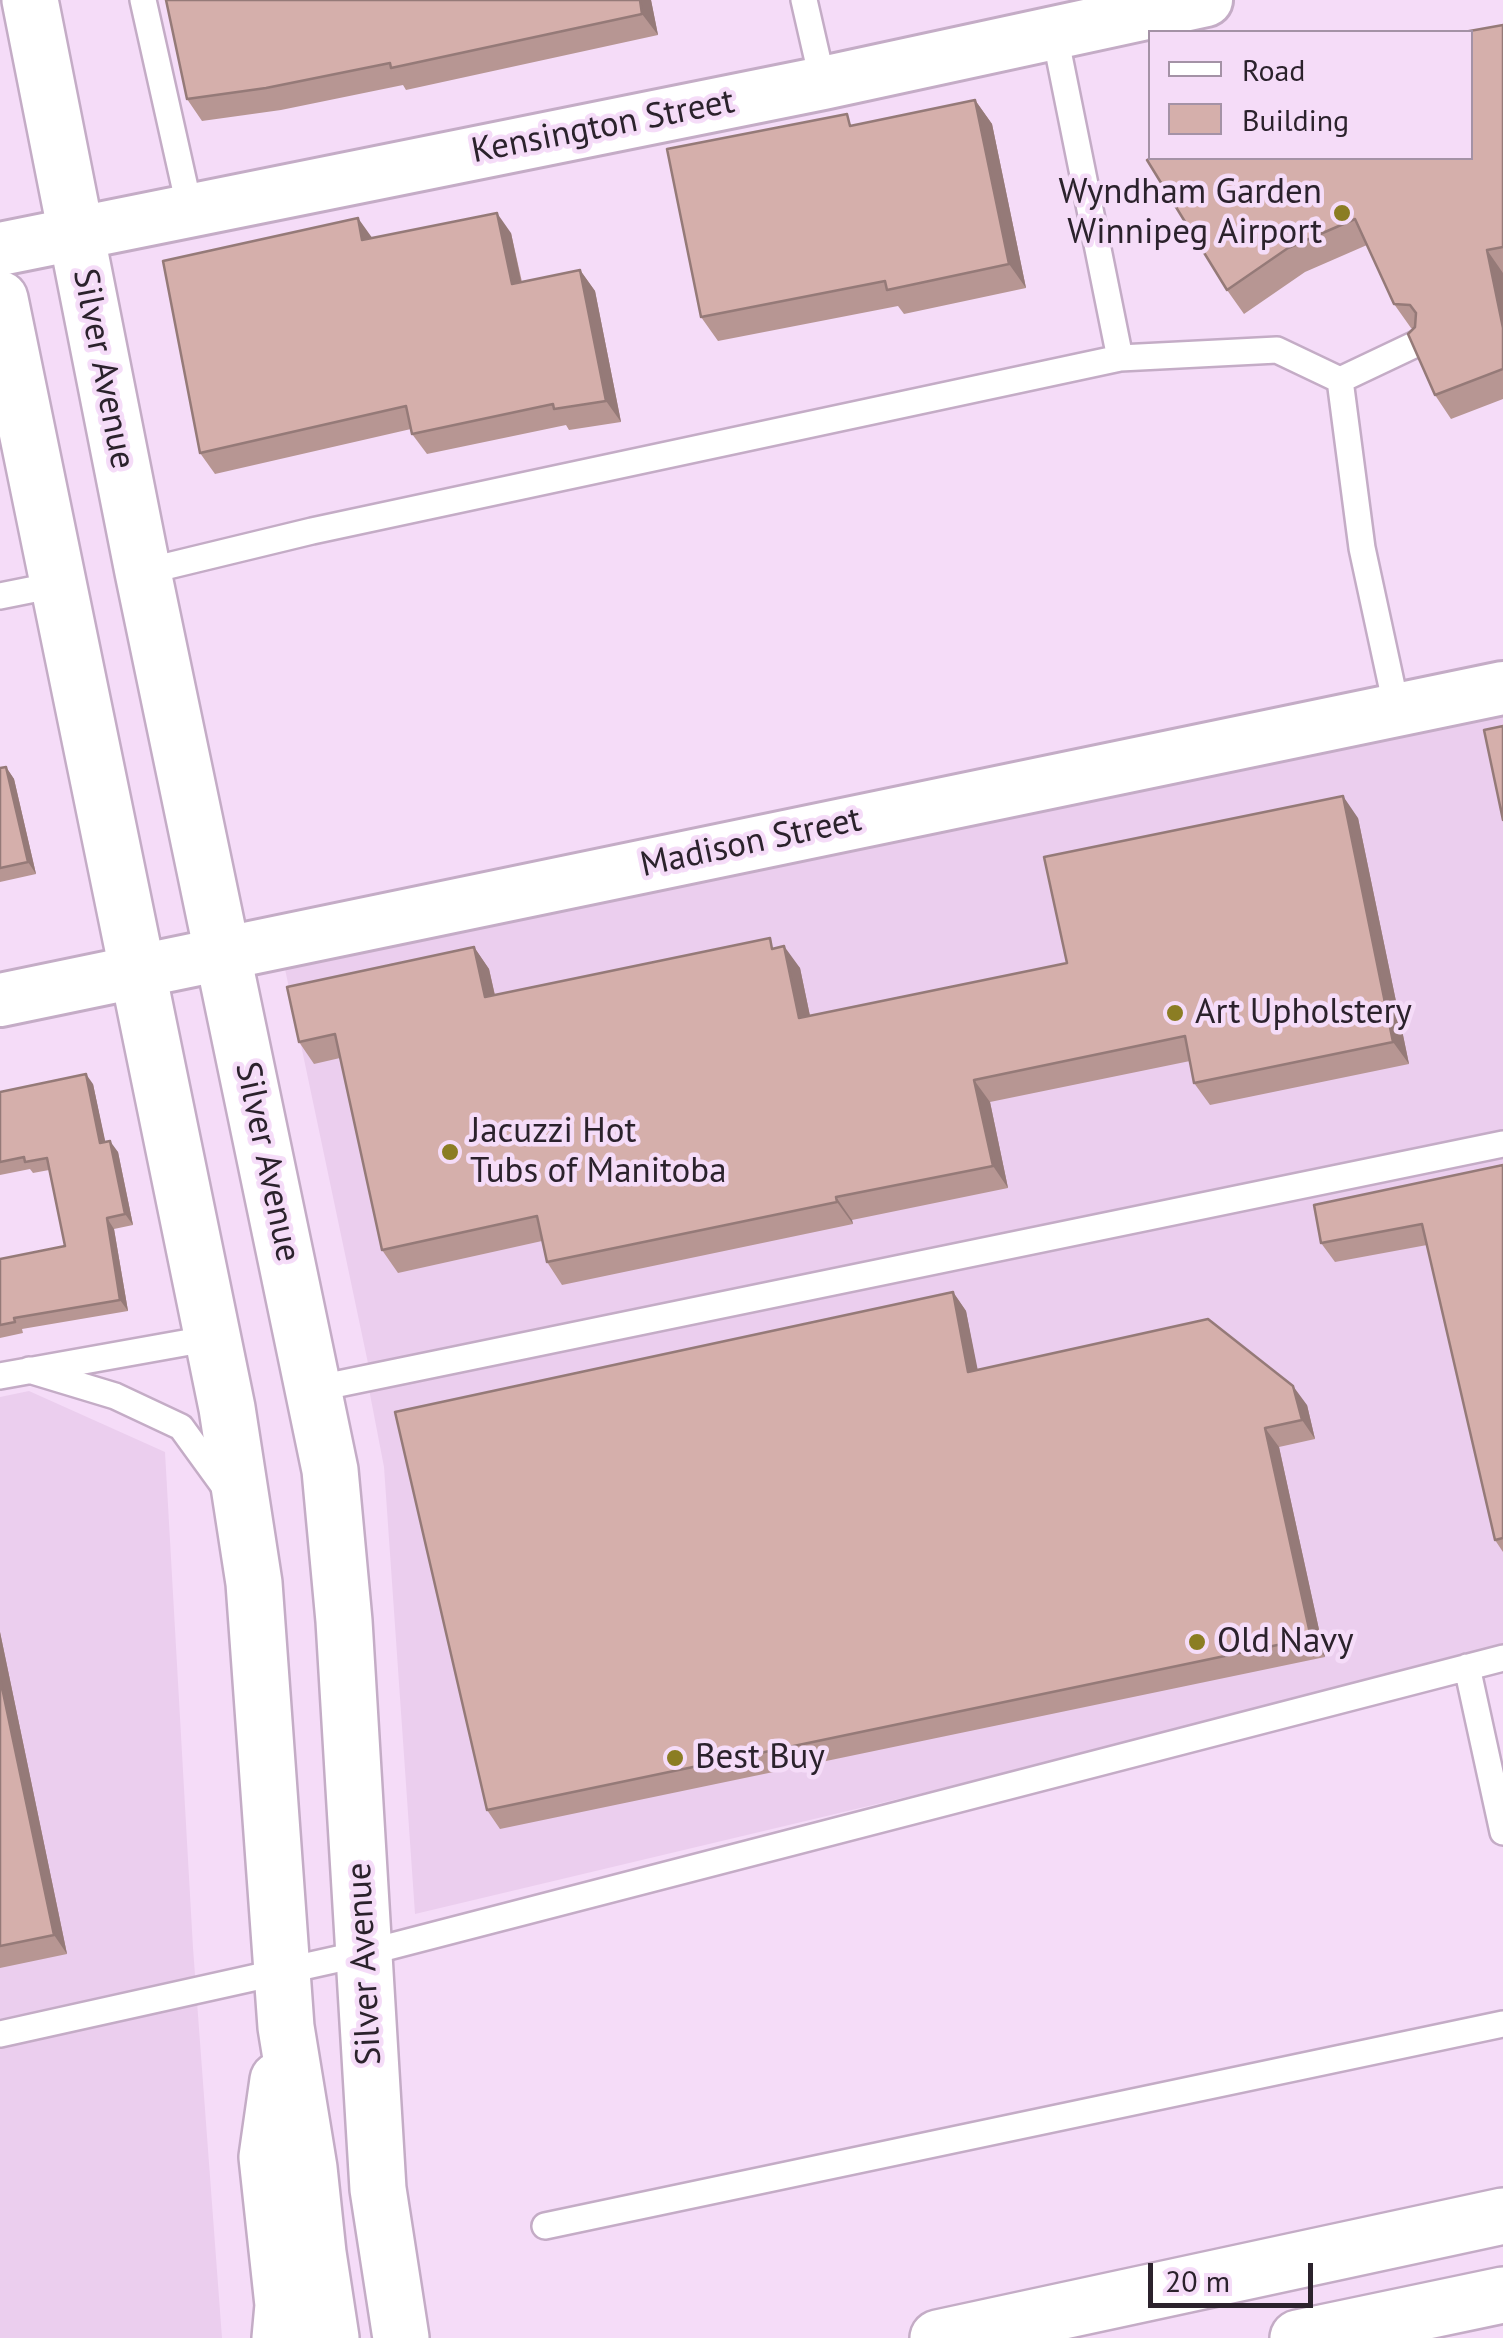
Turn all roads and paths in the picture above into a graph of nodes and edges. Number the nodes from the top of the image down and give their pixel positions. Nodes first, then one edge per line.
1 (30, 0) edge
2 (143, 0) edge
3 (804, 0) edge
4 (1206, 0) edge
5 (1054, 32) junction
6 (823, 83) junction
7 (190, 210) junction
8 (76, 232) junction
9 (0, 249) edge
10 (0, 299) edge
11 (1418, 343) edge
12 (1120, 358) junction
13 (1340, 380) junction
14 (144, 572) junction
15 (60, 584) junction
16 (0, 596) edge
17 (1503, 688) edge
18 (1397, 710) junction
19 (224, 952) junction
20 (138, 971) junction
21 (0, 1000) edge
22 (1503, 1144) edge
23 (212, 1338) junction
24 (28, 1370) junction
25 (0, 1376) edge
26 (314, 1389) junction
27 (245, 1517) junction
28 (1503, 1658) edge
29 (1466, 1667) junction
30 (1503, 1832) edge
31 (365, 1953) junction
32 (282, 1971) junction
33 (1503, 2024) edge
34 (286, 2028) junction
35 (0, 2034) edge
36 (1503, 2216) edge
37 (545, 2226) dead end
38 (1503, 2295) edge
39 (1054, 2326) edge
40 (280, 2338) edge
41 (331, 2338) edge
42 (401, 2338) edge
43 (938, 2338) edge
44 (1298, 2338) edge

1 - 8 street, Silver Avenue
2 - 7 lane
3 - 6 lane
4 - 5 street, Kensington Street
5 - 6 street, Kensington Street
5 - 12 lane
6 - 7 street, Kensington Street
7 - 8 street, Kensington Street
8 - 9 street, Kensington Street
8 - 14 street, Silver Avenue
10 - 15 street
11 - 13 lane
12 - 13 lane
12 - 14 lane
13 - 18 lane
14 - 19 street, Silver Avenue
15 - 16 lane
15 - 20 street
17 - 18 street, Madison Street
18 - 19 street, Madison Street
19 - 20 street, Madison Street
19 - 26 street, Silver Avenue
20 - 21 street, Madison Street
20 - 23 street
22 - 26 lane
23 - 24 lane
23 - 27 street
24 - 25 lane
24 - 27 lane
26 - 31 street, Silver Avenue
27 - 32 street
28 - 29 lane
29 - 30 lane
29 - 31 lane
31 - 32 lane
31 - 42 street, Silver Avenue
32 - 34 street
32 - 35 lane
33 - 37 lane
34 - 40 street
34 - 41 street
36 - 39 street
38 - 44 street
39 - 43 street

